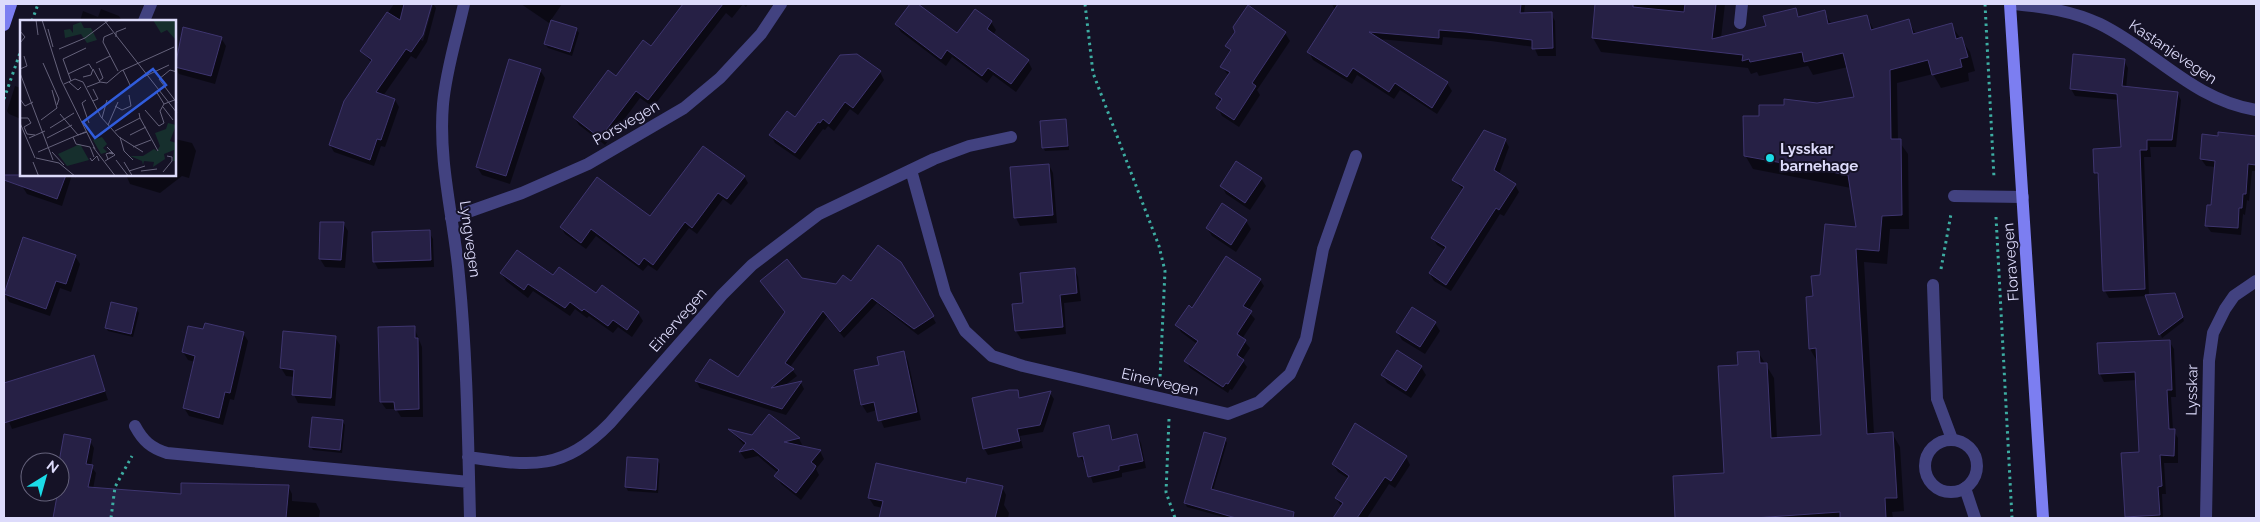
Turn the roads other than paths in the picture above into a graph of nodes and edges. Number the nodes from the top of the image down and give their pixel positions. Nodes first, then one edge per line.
1 (9, 4) edge
2 (151, 4) edge
3 (464, 4) edge
4 (781, 4) edge
5 (1742, 4) edge
6 (2010, 4) edge
7 (2014, 4) edge
8 (4, 11) edge
9 (144, 20) edge
10 (1740, 23) dead end
11 (4, 25) edge
12 (2256, 110) edge
13 (1011, 137) dead end
14 (1356, 156) dead end
15 (911, 170) junction
16 (1954, 196) road end
17 (2023, 197) junction
18 (451, 218) junction
19 (2256, 281) edge
20 (1934, 286) road end
21 (135, 426) dead end
22 (1952, 439) junction
23 (468, 457) junction
24 (469, 482) junction
25 (1966, 488) junction
26 (470, 518) edge
27 (1976, 518) edge
28 (2043, 518) edge
29 (2206, 518) edge

1 - 8 street
1 - 11 street
2 - 9 street
3 - 18 street, Lyngvegen
4 - 18 street, Porsvegen
5 - 10 street
6 - 17 street, Floravegen
7 - 12 street, Kastanjevegen
13 - 15 street, Einervegen
14 - 15 street, Einervegen
15 - 23 street, Einervegen
16 - 17 street
17 - 28 street, Floravegen
18 - 23 street, Lyngvegen
19 - 29 street, Lysskar
20 - 22 street
21 - 24 street
22 - 25 street
22 - 25 street
23 - 24 street, Lyngvegen
24 - 26 street, Lyngvegen
25 - 27 street

